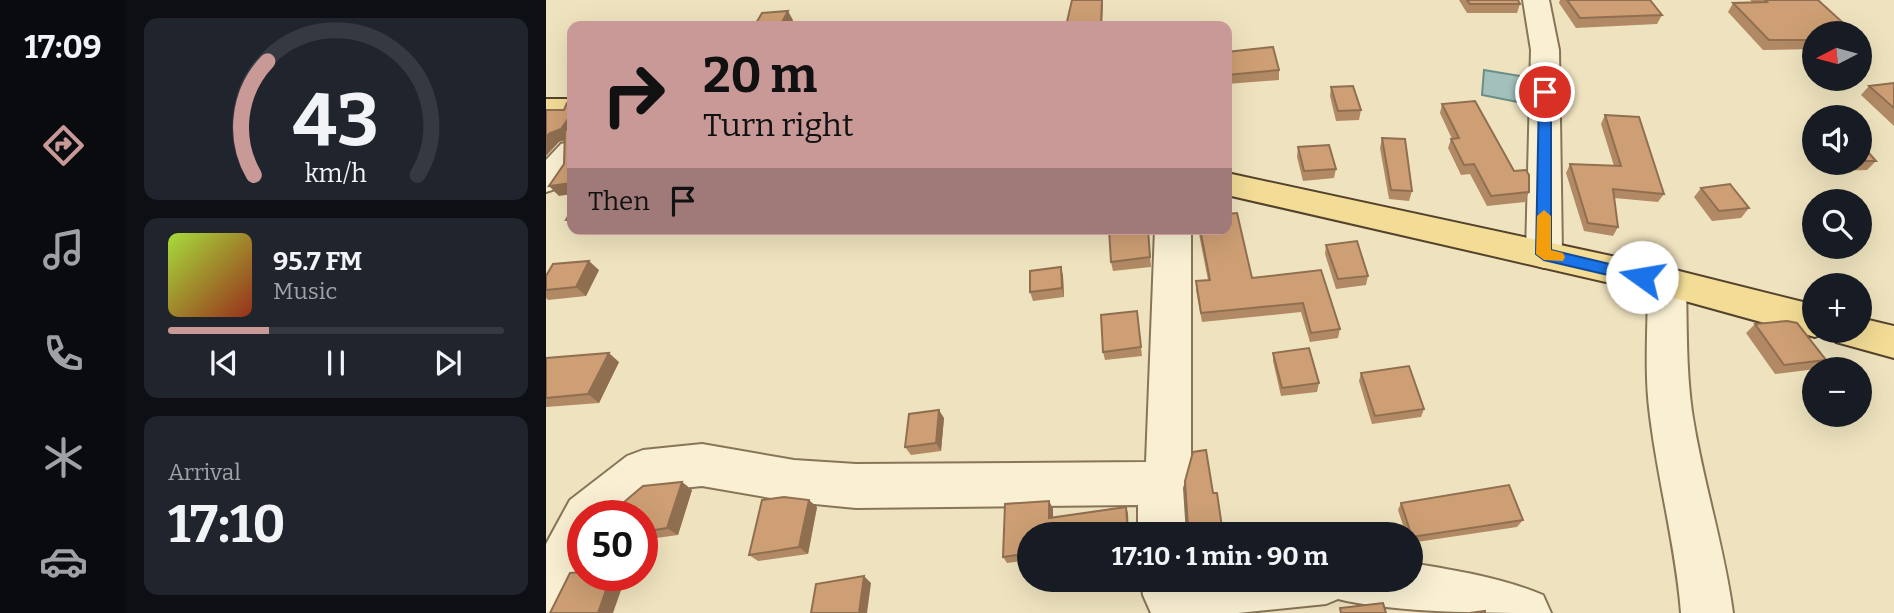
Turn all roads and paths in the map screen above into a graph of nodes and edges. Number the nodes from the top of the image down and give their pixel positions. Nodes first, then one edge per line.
1 (1536, 0) edge
2 (546, 108) edge
3 (567, 108) edge
4 (567, 156) edge
5 (546, 181) edge
6 (1232, 185) edge
7 (1173, 235) edge
8 (1544, 254) junction
9 (1667, 282) junction
10 (1802, 318) edge
11 (1872, 336) edge
12 (1894, 342) edge
13 (1160, 483) junction
14 (607, 500) edge
15 (1162, 522) edge
16 (567, 554) edge
17 (1423, 590) edge
18 (1168, 592) edge
19 (1198, 592) edge
20 (546, 593) edge
21 (1525, 613) edge
22 (1707, 613) edge

1 - 8 street
2 - 3 main road
4 - 5 street
6 - 8 main road
7 - 13 street
8 - 9 main road
9 - 10 main road
9 - 22 street
11 - 12 main road
13 - 14 street
13 - 15 street
16 - 20 street
17 - 21 street
18 - 19 street

